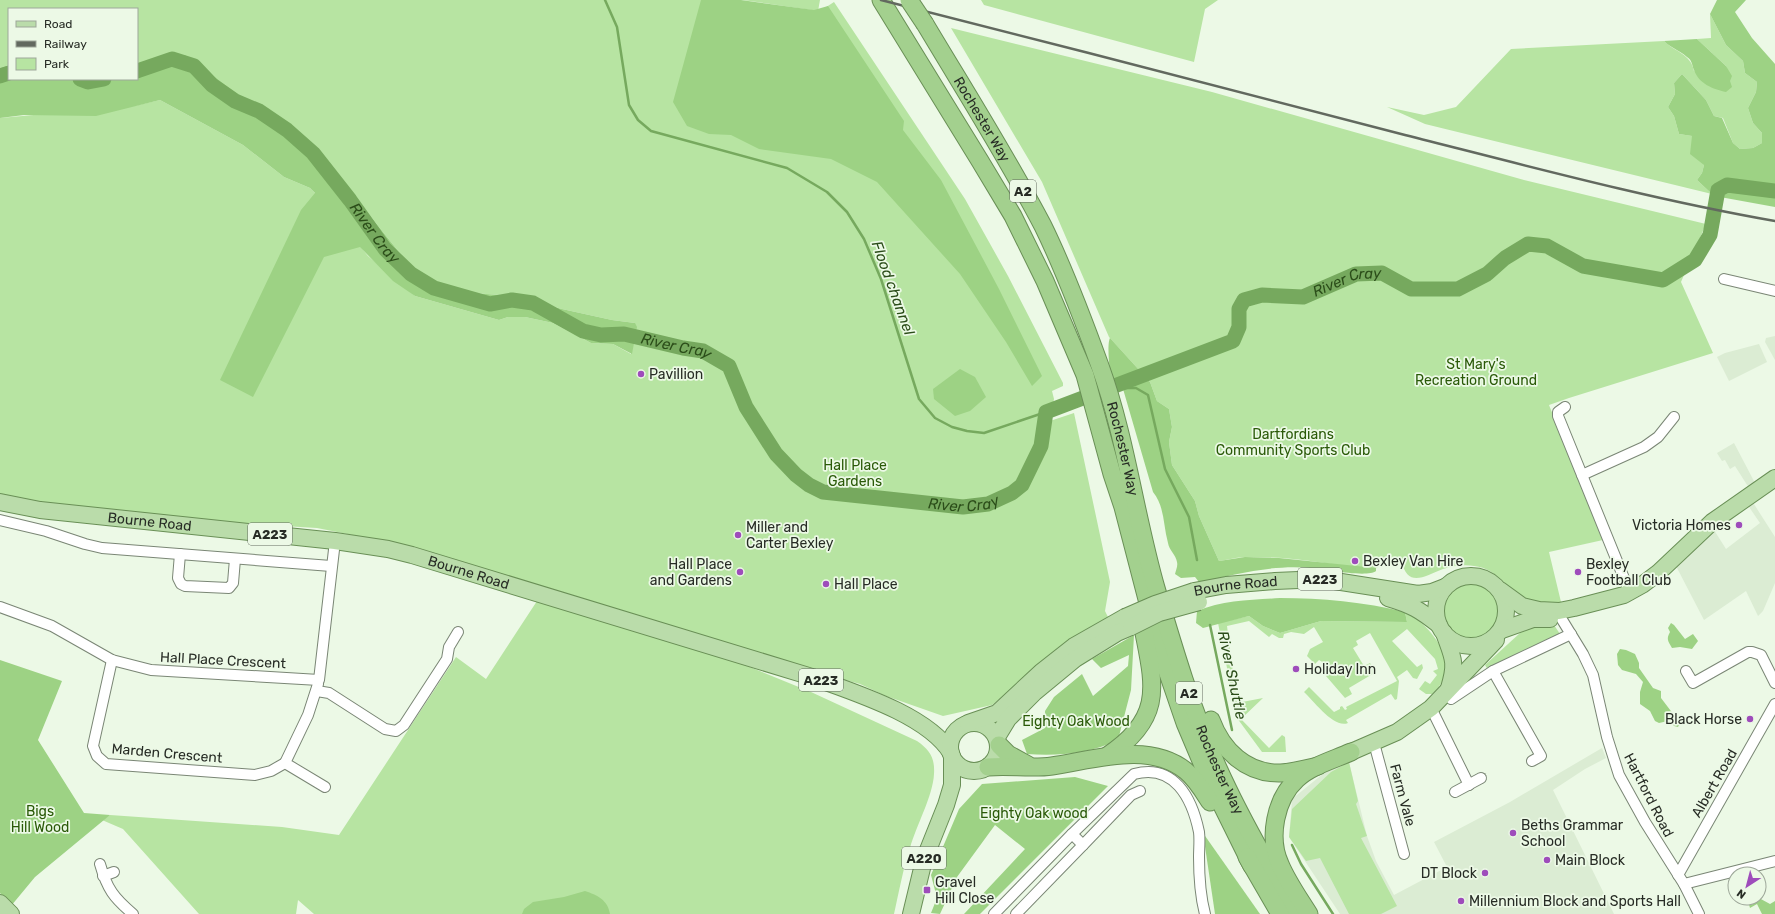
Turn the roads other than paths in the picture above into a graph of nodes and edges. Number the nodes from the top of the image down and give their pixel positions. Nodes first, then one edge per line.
1 (881, 0) edge
2 (909, 0) edge
3 (1724, 279) dead end
4 (1775, 292) edge
5 (1564, 407) dead end
6 (1674, 418) dead end
7 (1126, 456) junction
8 (1112, 474) junction
9 (1582, 475) junction
10 (1775, 478) edge
11 (0, 502) edge
12 (0, 520) edge
13 (335, 541) junction
14 (180, 554) junction
15 (236, 559) junction
16 (331, 566) junction
17 (1445, 587) junction
18 (1500, 590) junction
19 (1627, 594) junction
20 (1196, 597) junction
21 (0, 607) edge
22 (1561, 618) junction
23 (1128, 622) junction
24 (1441, 630) junction
25 (1501, 631) junction
26 (458, 632) dead end
27 (1571, 634) junction
28 (112, 660) junction
29 (1493, 672) junction
30 (1686, 672) dead end
31 (318, 680) junction
32 (1775, 683) edge
33 (317, 691) junction
34 (1450, 694) junction
35 (1775, 704) edge
36 (1430, 708) junction
37 (919, 722) junction
38 (964, 724) junction
39 (998, 741) junction
40 (1374, 742) junction
41 (1351, 752) joint
42 (951, 755) junction
43 (1104, 758) junction
44 (1532, 761) dead end
45 (285, 763) junction
46 (1031, 766) junction
47 (1318, 766) junction
48 (980, 769) junction
49 (1481, 778) dead end
50 (1469, 785) junction
51 (325, 787) dead end
52 (1140, 791) dead end
53 (1456, 792) dead end
54 (946, 804) junction
55 (1072, 834) junction
56 (1083, 845) junction
57 (1404, 854) dead end
58 (1775, 861) edge
59 (100, 864) dead end
60 (1252, 866) junction
61 (114, 872) dead end
62 (1678, 875) junction
63 (103, 876) junction
64 (1684, 884) junction
65 (0, 903) edge
66 (11, 914) edge
67 (133, 914) edge
68 (911, 914) edge
69 (994, 914) edge
70 (1016, 914) edge
71 (1205, 914) edge
72 (1280, 914) edge
73 (1297, 914) edge
74 (1309, 914) edge
75 (1699, 914) edge

1 - 8 highway, Rochester Way / A2
2 - 7 highway, Rochester Way / A2, bridge
3 - 4 street
5 - 9 street
6 - 9 street
7 - 47 highway
7 - 73 highway, Rochester Way / A2
8 - 43 highway
8 - 60 highway, Rochester Way / A2
9 - 19 street
10 - 19 main road
11 - 13 main road, Bourne Road / A223
12 - 14 street
13 - 16 street
13 - 37 main road, Bourne Road / A223
14 - 15 street
14 - 15 street
15 - 16 street
16 - 31 street
17 - 18 main road
17 - 20 main road, Bourne Road / A223
17 - 24 main road
18 - 19 main road
18 - 25 main road
19 - 22 main road
20 - 23 main road, Bourne Road / A223, bridge
20 - 24 main road, Bourne Road / A223
21 - 28 street, Hall Place Crescent
22 - 25 main road
22 - 27 street, Hartford Road
23 - 38 main road, Bourne Road / A223
23 - 39 main road, Bourne Road / A223
24 - 25 main road
24 - 34 main road, A223
25 - 34 main road
26 - 33 street
27 - 29 street
27 - 62 street, Hartford Road
28 - 31 street, Hall Place Crescent
28 - 45 street, Marden Crescent
29 - 34 street
29 - 44 street
30 - 32 street
31 - 33 street
33 - 45 street
34 - 36 main road
35 - 62 street, Albert Road
36 - 40 main road
36 - 50 street
37 - 38 main road, Bourne Road / A223
37 - 42 main road, Bourne Road / A223
38 - 39 main road
38 - 42 main road
39 - 46 highway
39 - 48 main road
40 - 41 main road
40 - 57 street, Farm Vale
41 - 47 highway
42 - 48 main road
42 - 54 main road, A220
43 - 46 highway
43 - 60 highway
45 - 51 street
46 - 48 highway
47 - 74 highway
48 - 54 main road, A220
49 - 50 street
50 - 53 street
52 - 56 street
54 - 68 main road, A220
55 - 56 street
55 - 69 street
55 - 71 street
56 - 70 street
58 - 64 street
59 - 63 street
60 - 72 highway, A2
61 - 63 street
62 - 64 street, Hartford Road
63 - 67 street
64 - 75 street, Hartford Road
65 - 66 main road

